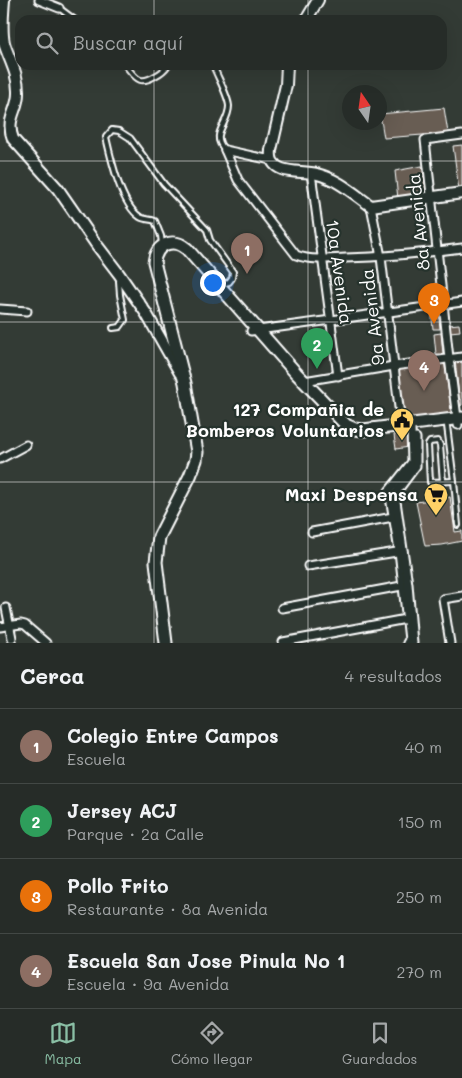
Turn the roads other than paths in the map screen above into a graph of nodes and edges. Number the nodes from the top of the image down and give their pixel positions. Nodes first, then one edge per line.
1 (4, 0) edge
2 (39, 0) edge
3 (318, 0) edge
4 (59, 8) joint
5 (68, 15) edge
6 (309, 15) edge
7 (130, 70) edge
8 (164, 70) edge
9 (215, 70) edge
10 (287, 70) edge
11 (462, 135) edge
12 (225, 150) junction
13 (271, 160) junction
14 (311, 173) junction
15 (462, 193) edge
16 (432, 197) junction
17 (371, 206) junction
18 (162, 246) junction
19 (462, 248) edge
20 (438, 251) junction
21 (381, 257) junction
22 (322, 259) junction
23 (119, 274) junction
24 (218, 284) junction
25 (462, 302) edge
26 (443, 305) junction
27 (0, 309) edge
28 (27, 311) dead end
29 (387, 312) junction
30 (330, 320) junction
31 (113, 328) dead end
32 (254, 330) junction
33 (462, 356) edge
34 (448, 358) junction
35 (394, 366) junction
36 (338, 376) junction
37 (304, 381) junction
38 (185, 383) junction
39 (457, 422) edge
40 (410, 428) junction
41 (371, 432) junction
42 (26, 445) dead end
43 (0, 459) edge
44 (454, 481) junction
45 (444, 482) junction
46 (393, 517) junction
47 (458, 525) dead end
48 (312, 532) dead end
49 (401, 551) junction
50 (308, 566) dead end
51 (406, 585) junction
52 (462, 596) edge
53 (6, 608) dead end
54 (282, 608) dead end
55 (406, 619) junction
56 (9, 626) junction
57 (0, 627) edge
58 (12, 638) dead end
59 (283, 642) dead end
60 (46, 643) edge
61 (166, 643) edge
62 (171, 643) edge
63 (407, 643) edge
64 (413, 643) edge
65 (450, 643) edge

1 - 23 street
2 - 4 street
3 - 6 street
4 - 5 lane
7 - 8 lane
9 - 12 lane
10 - 13 street
11 - 16 street, 8a Avenida
12 - 13 street
12 - 22 street
13 - 14 street
14 - 17 street
14 - 22 street, 10a Avenida
15 - 16 street
16 - 17 street
16 - 20 street, 8a Avenida
17 - 21 street, 9a Avenida
18 - 24 main road
18 - 24 lane
18 - 38 main road
19 - 20 street
20 - 21 street
20 - 26 street, 8a Avenida
21 - 22 street
21 - 29 street, 9a Avenida
22 - 30 street, 10a Avenida
23 - 31 lane
23 - 38 street
24 - 32 main road
25 - 26 street
26 - 29 street
26 - 34 street, 8a Avenida
27 - 28 street
29 - 30 street
29 - 35 street, 9a Avenida
30 - 32 street
30 - 36 street, 10a Avenida
32 - 37 main road
32 - 41 main road
32 - 62 main road
33 - 34 street
34 - 35 street
34 - 39 street, 8a Avenida
35 - 36 street
35 - 40 street, 9a Avenida
36 - 37 street
37 - 41 main road
38 - 61 main road
39 - 40 main road
39 - 44 lane
40 - 41 main road
40 - 46 street
40 - 49 street
42 - 43 street
44 - 45 lane
44 - 47 lane
45 - 45 lane
46 - 48 street
46 - 49 street
49 - 50 street
49 - 51 street
51 - 54 street
51 - 55 street
51 - 64 street
52 - 65 street
53 - 56 street
55 - 59 street
55 - 63 street
56 - 57 street
56 - 58 street
56 - 60 street

